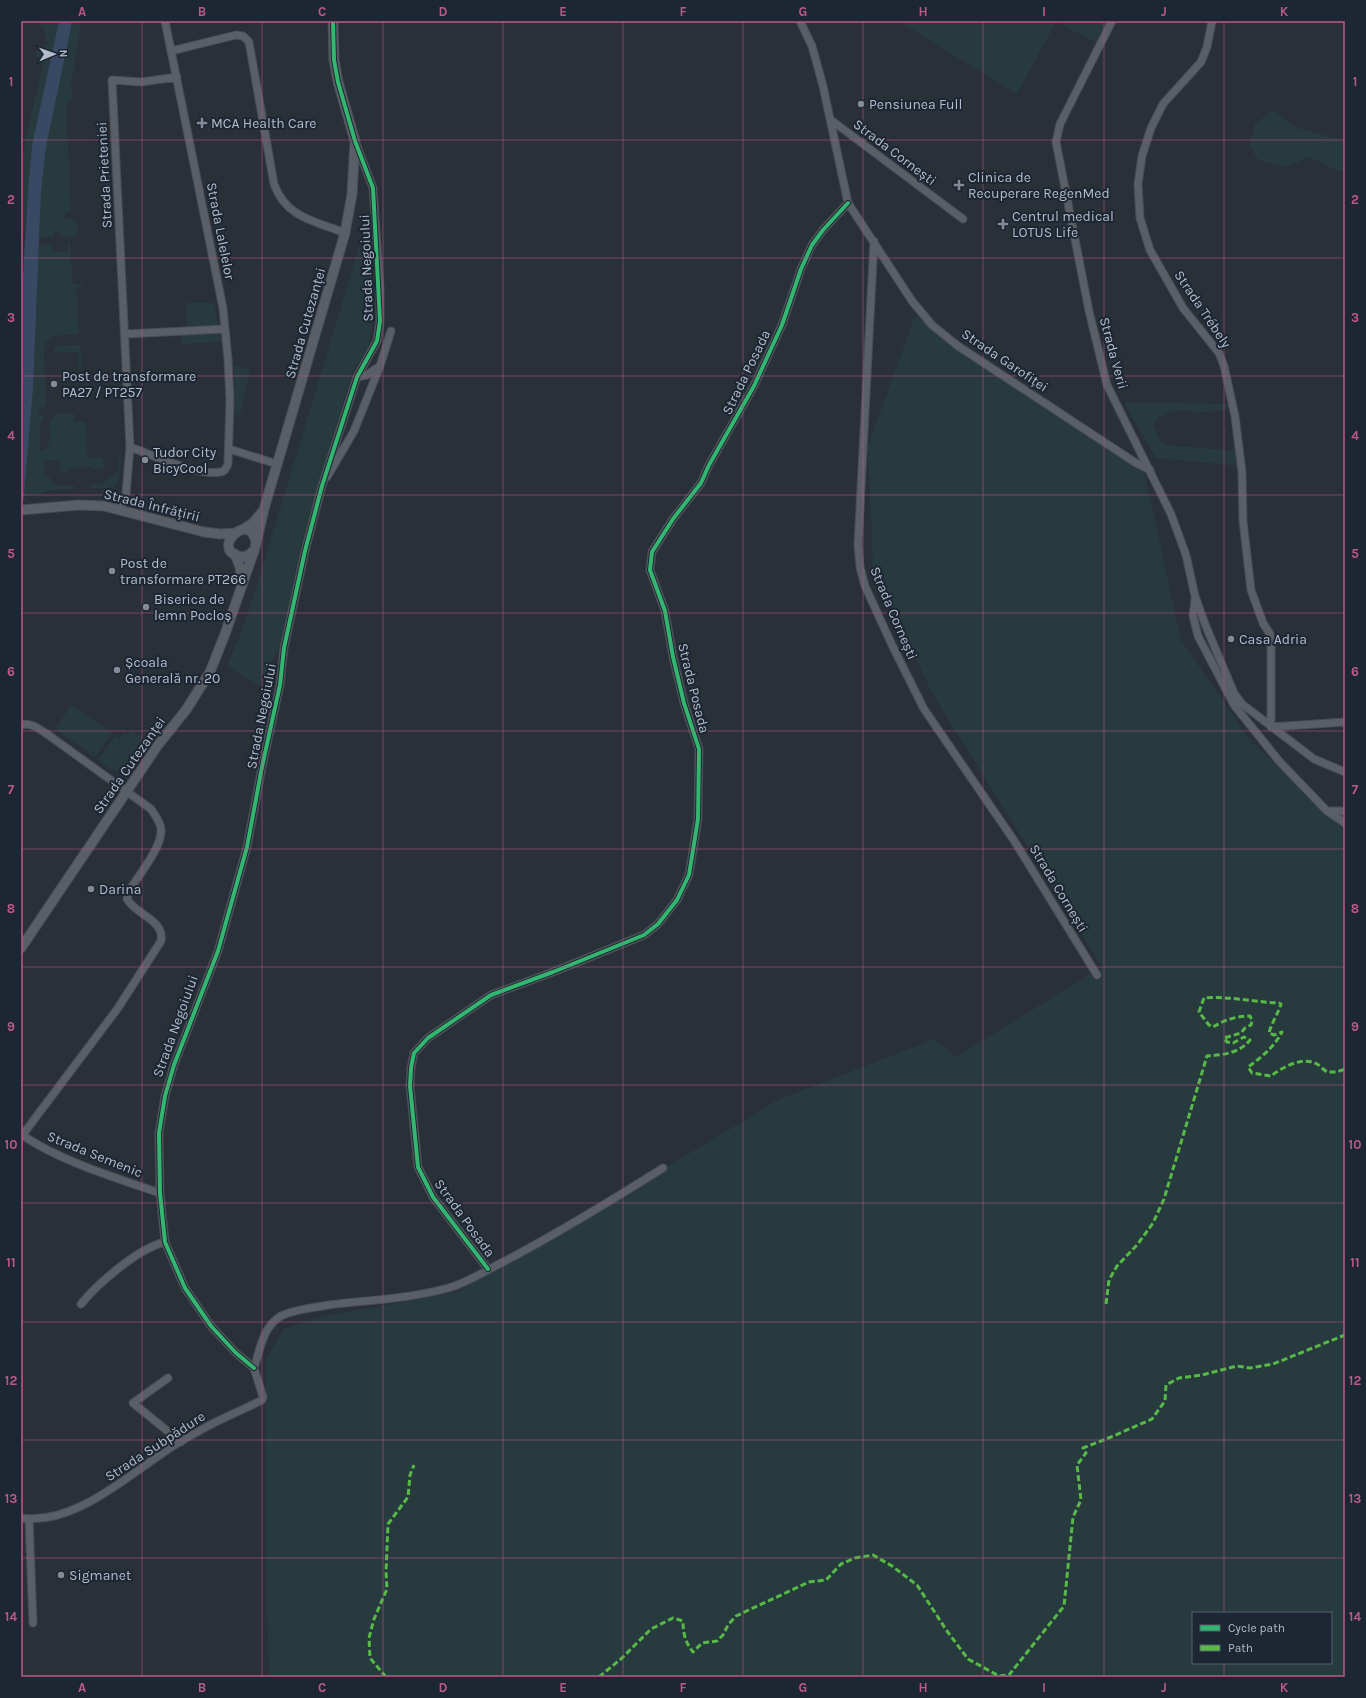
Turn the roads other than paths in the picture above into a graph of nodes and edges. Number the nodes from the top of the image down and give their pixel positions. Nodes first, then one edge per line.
1 (166, 21) edge
2 (333, 21) edge
3 (800, 21) edge
4 (1112, 21) edge
5 (1212, 21) edge
6 (171, 52) junction
7 (177, 77) junction
8 (831, 120) junction
9 (355, 141) junction
10 (848, 203) junction
11 (963, 219) dead end
12 (345, 233) junction
13 (874, 241) junction
14 (225, 329) junction
15 (391, 331) dead end
16 (125, 334) junction
17 (380, 366) junction
18 (357, 377) junction
19 (130, 447) junction
20 (229, 449) junction
21 (277, 464) junction
22 (1150, 470) junction
23 (322, 484) junction
24 (22, 509) edge
25 (121, 509) junction
26 (264, 509) junction
27 (238, 531) junction
28 (204, 532) junction
29 (255, 547) junction
30 (232, 551) junction
31 (241, 588) junction
32 (1195, 596) junction
33 (1345, 722) edge
34 (21, 725) edge
35 (1271, 726) junction
36 (1345, 772) edge
37 (126, 792) junction
38 (1345, 810) edge
39 (1327, 811) junction
40 (1345, 823) edge
41 (21, 948) edge
42 (1097, 975) dead end
43 (22, 1136) edge
44 (662, 1168) dead end
45 (160, 1193) junction
46 (165, 1242) junction
47 (488, 1270) junction
48 (81, 1304) dead end
49 (254, 1368) junction
50 (168, 1378) dead end
51 (181, 1442) junction
52 (21, 1518) edge
53 (29, 1519) junction
54 (33, 1623) dead end

1 - 6 street, Strada Lalelelor
2 - 9 street, Strada Negoiului
3 - 8 street, Strada Cornești
4 - 22 street, Strada Verii
5 - 35 street, Strada Trébely
6 - 7 street, Strada Lalelelor
6 - 12 street
7 - 14 street, Strada Lalelelor
7 - 16 street, Strada Prieteniei
8 - 10 street, Strada Cornești
8 - 11 street, Strada Cornești
9 - 12 street, Strada Cutezanței
9 - 18 street, Strada Negoiului
10 - 13 street, Strada Cornești
10 - 47 street, Strada Posada
12 - 21 street, Strada Cutezanței
13 - 22 street, Strada Garofiței
13 - 42 street, Strada Cornești
14 - 16 street
14 - 20 street, Strada Lalelelor
15 - 17 street, Strada Negoiului
16 - 19 street, Strada Prieteniei
17 - 18 street
17 - 23 street, Strada Negoiului
18 - 23 street, Strada Negoiului
19 - 20 street, Strada Lalelelor
19 - 25 street, Strada Prieteniei
20 - 21 street
21 - 26 street, Strada Cutezanței
21 - 31 street
22 - 32 street, Strada Verii
23 - 45 street, Strada Negoiului
24 - 25 street, Strada Înfrățirii
25 - 28 street, Strada Înfrățirii
26 - 27 street, Strada Cutezanței
26 - 29 street, Strada Cutezanței
27 - 28 street, Strada Înfrățirii
27 - 29 street
27 - 30 street
28 - 30 street, Strada Înfrățirii
29 - 30 street
29 - 31 street, Strada Cutezanței
30 - 31 street, Strada Cutezanței
31 - 37 street, Strada Cutezanței
32 - 35 street, Strada Verii
32 - 39 street
33 - 35 street
34 - 37 street
35 - 36 street
37 - 41 street, Strada Cutezanței
37 - 43 street
38 - 39 street
39 - 40 street
43 - 45 street, Strada Semenic
44 - 47 street, Strada Posada
45 - 46 street, Strada Negoiului
46 - 48 street
46 - 49 street, Strada Negoiului
47 - 49 street, Strada Posada
49 - 51 street, Strada Subpădure
50 - 51 street
51 - 53 street, Strada Subpădure
52 - 53 street, Strada Subpădure
53 - 54 street

